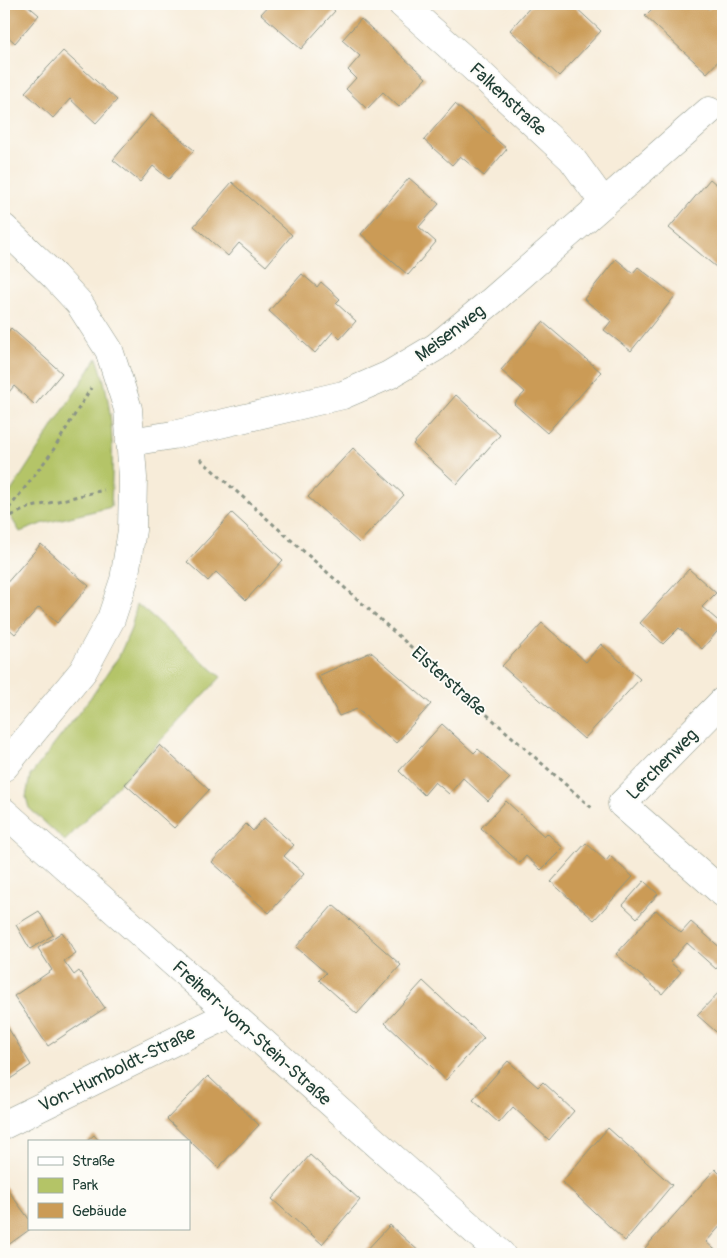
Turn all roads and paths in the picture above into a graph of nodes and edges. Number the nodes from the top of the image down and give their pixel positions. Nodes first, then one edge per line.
1 (402, 4) edge
2 (710, 111) dead end
3 (604, 203) junction
4 (4, 228) edge
5 (109, 350) junction
6 (173, 435) junction
7 (130, 442) junction
8 (133, 478) junction
9 (4, 515) edge
10 (4, 519) edge
11 (723, 702) edge
12 (4, 767) edge
13 (622, 804) junction
14 (4, 812) edge
15 (723, 893) edge
16 (230, 1014) junction
17 (4, 1125) edge
18 (501, 1254) edge

1 - 3 street, Falkenstraße
2 - 3 street, Meisenweg
3 - 6 street, Meisenweg
4 - 5 street
5 - 7 street
5 - 9 path
6 - 7 street, Meisenweg
6 - 13 path, Elsterstraße
7 - 8 street
8 - 10 path
8 - 12 street
11 - 13 street, Lerchenweg
13 - 15 street
14 - 16 street, Freiherr-vom-Stein-Straße
16 - 17 street, Von-Humboldt-Straße
16 - 18 street, Freiherr-vom-Stein-Straße

